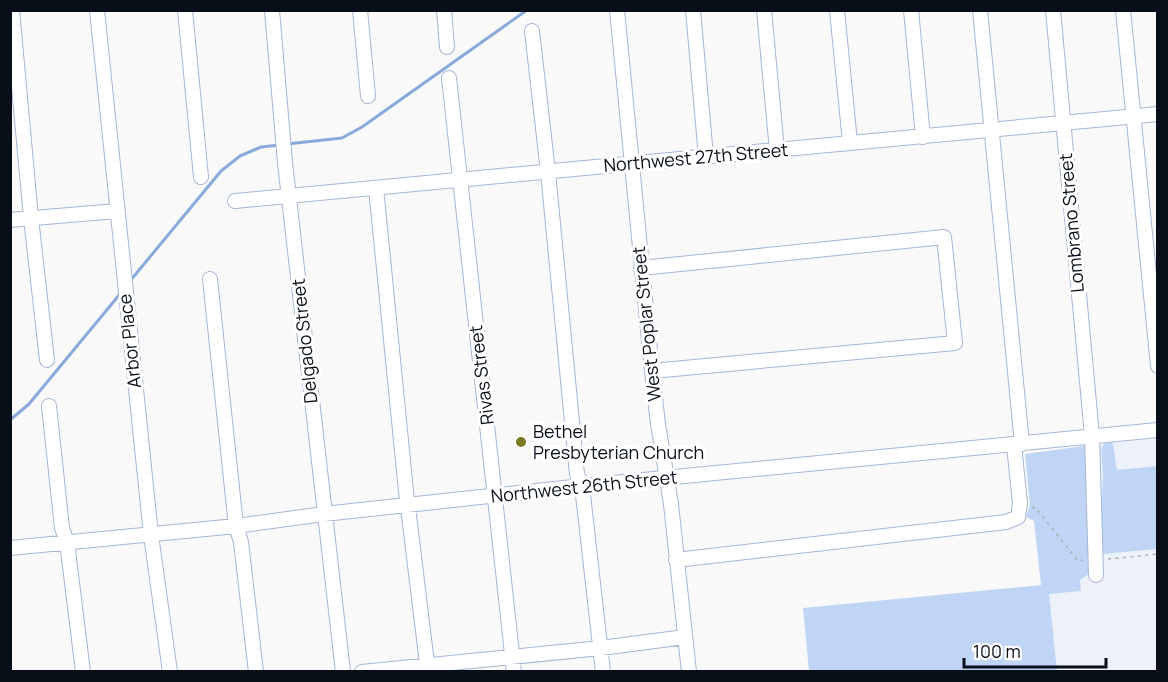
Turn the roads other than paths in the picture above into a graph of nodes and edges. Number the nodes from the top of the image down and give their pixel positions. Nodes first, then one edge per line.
1 (12, 10) edge
2 (97, 10) edge
3 (185, 10) edge
4 (272, 10) edge
5 (360, 10) edge
6 (444, 10) edge
7 (617, 10) edge
8 (693, 10) edge
9 (764, 10) edge
10 (837, 10) edge
11 (911, 10) edge
12 (980, 10) edge
13 (1053, 10) edge
14 (1124, 10) edge
15 (532, 31) dead end
16 (447, 46) dead end
17 (449, 78) dead end
18 (368, 96) dead end
19 (1158, 114) edge
20 (1133, 117) junction
21 (1063, 123) junction
22 (992, 130) junction
23 (923, 137) junction
24 (850, 143) junction
25 (777, 151) junction
26 (706, 157) junction
27 (631, 164) junction
28 (548, 172) junction
29 (201, 177) dead end
30 (460, 180) junction
31 (376, 188) junction
32 (289, 196) junction
33 (235, 201) dead end
34 (117, 211) junction
35 (31, 218) junction
36 (10, 220) edge
37 (641, 268) junction
38 (210, 279) dead end
39 (47, 360) dead end
40 (1158, 366) edge
41 (652, 371) junction
42 (49, 406) dead end
43 (1158, 430) edge
44 (1092, 435) junction
45 (1018, 444) junction
46 (667, 479) junction
47 (582, 486) junction
48 (496, 496) junction
49 (409, 504) junction
50 (324, 514) junction
51 (236, 526) junction
52 (151, 535) junction
53 (67, 542) junction
54 (10, 548) edge
55 (676, 560) junction
56 (1096, 575) dead end
57 (685, 637) junction
58 (601, 648) junction
59 (514, 664) edge
60 (428, 669) edge
61 (83, 672) edge
62 (170, 672) edge
63 (256, 672) edge
64 (343, 672) edge
65 (362, 672) edge
66 (603, 672) edge
67 (689, 672) edge

1 - 35 street
2 - 34 street, Arbor Place
3 - 29 street
4 - 32 street, Delgado Street
5 - 18 street
6 - 16 street
7 - 27 street, West Poplar Street
8 - 26 street
9 - 25 street
10 - 24 street
11 - 23 street
12 - 22 street
13 - 21 street, Lombrano Street
14 - 20 street
15 - 28 street
17 - 30 street, Rivas Street
19 - 20 street, Northwest 27th Street
20 - 21 street, Northwest 27th Street
20 - 40 street
21 - 22 street, Northwest 27th Street
21 - 44 street, Lombrano Street
22 - 23 street, Northwest 27th Street
22 - 45 street
23 - 24 street, Northwest 27th Street
24 - 25 street, Northwest 27th Street
25 - 26 street, Northwest 27th Street
26 - 27 street, Northwest 27th Street
27 - 28 street, Northwest 27th Street
27 - 37 street, West Poplar Street
28 - 30 street, Northwest 27th Street
28 - 47 street
30 - 31 street, Northwest 27th Street
30 - 48 street, Rivas Street
31 - 32 street, Northwest 27th Street
31 - 49 street
32 - 33 street, Northwest 27th Street
32 - 50 street, Delgado Street
34 - 35 street
34 - 52 street, Arbor Place
35 - 36 street
35 - 39 street
37 - 41 street, West Poplar Street
37 - 41 street
38 - 51 street
41 - 46 street, West Poplar Street
42 - 53 street
43 - 44 street, Northwest 26th Street
44 - 45 street, Northwest 26th Street
44 - 56 street, Lombrano Street
45 - 46 street, Northwest 26th Street
45 - 55 street
46 - 47 street, Northwest 26th Street
46 - 55 street, West Poplar Street
47 - 48 street, Northwest 26th Street
47 - 58 street
48 - 49 street, Northwest 26th Street
48 - 59 street, Rivas Street
49 - 50 street, Northwest 26th Street
49 - 60 street
50 - 51 street, Northwest 26th Street
50 - 64 street, Delgado Street
51 - 52 street, Northwest 26th Street
51 - 63 street
52 - 53 street, Northwest 26th Street
52 - 62 street, Arbor Place
53 - 54 street, Northwest 26th Street
53 - 61 street
55 - 57 street, West Poplar Street
57 - 58 street
57 - 67 street, West Poplar Street
58 - 59 street
58 - 66 street
59 - 60 street
60 - 65 street

